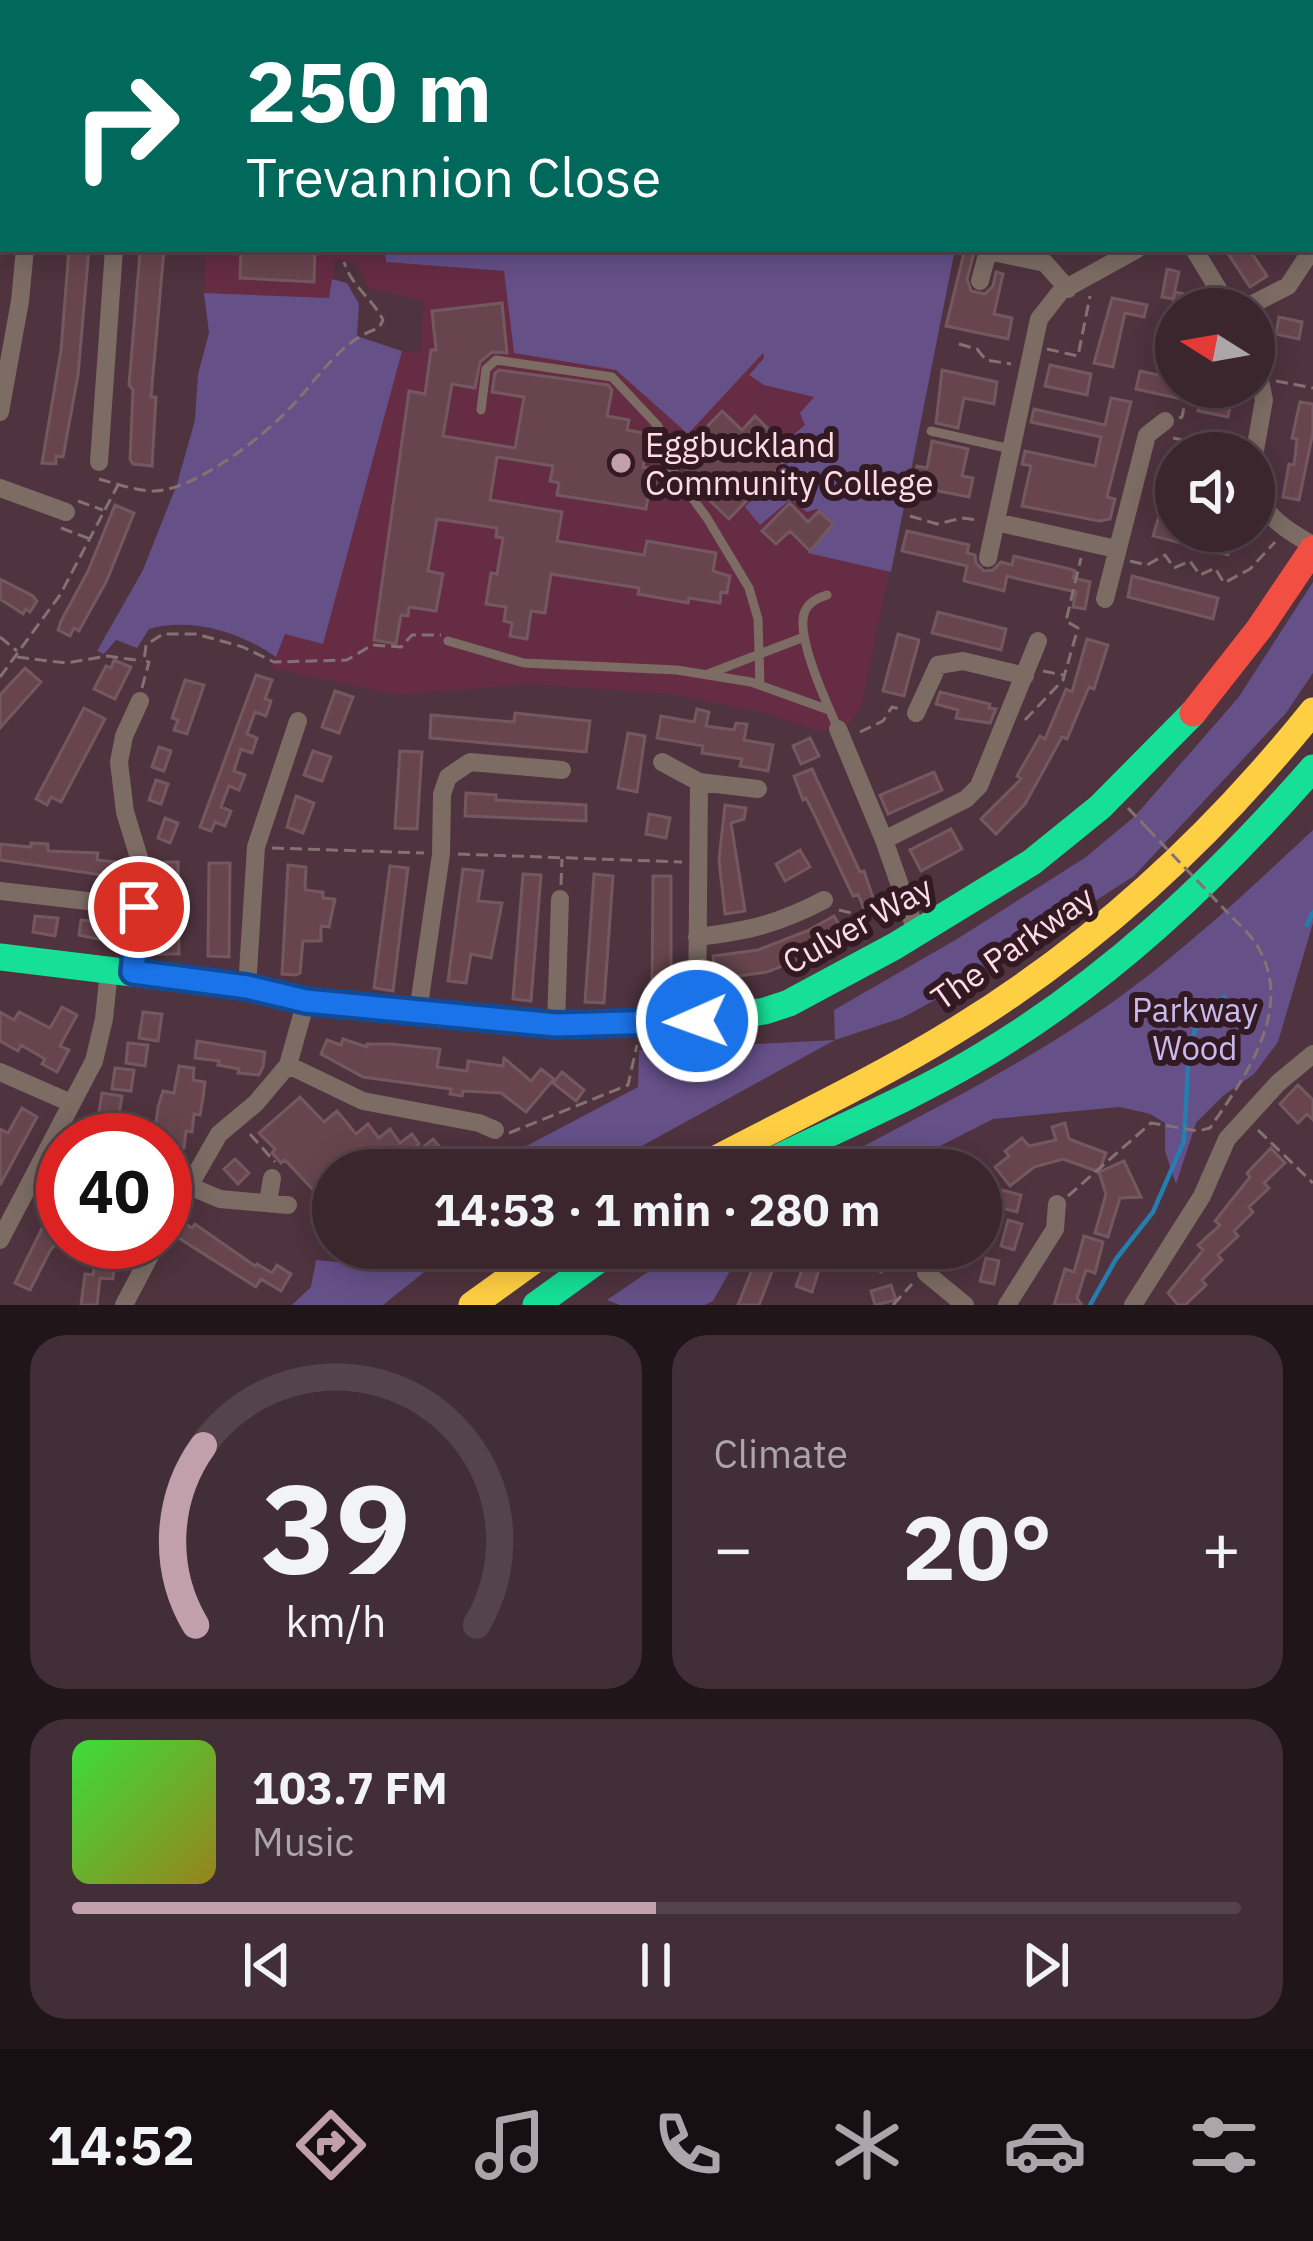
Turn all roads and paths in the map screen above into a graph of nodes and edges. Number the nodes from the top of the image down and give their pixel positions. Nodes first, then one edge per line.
1 (25, 252) edge
2 (114, 252) edge
3 (988, 252) edge
4 (993, 252) edge
5 (1132, 252) edge
6 (1196, 252) edge
7 (1310, 252) edge
8 (344, 262) dead end
9 (980, 281) dead end
10 (1217, 288) edge
11 (1068, 289) junction
12 (1275, 293) edge
13 (959, 344) dead end
14 (1034, 346) junction
15 (1029, 368) junction
16 (1275, 381) edge
17 (1313, 388) edge
18 (1184, 408) edge
19 (481, 410) dead end
20 (0, 412) edge
21 (1166, 421) joint
22 (931, 431) dead end
23 (1147, 435) junction
24 (1155, 436) edge
25 (1011, 449) junction
26 (99, 462) joint
27 (118, 484) junction
28 (0, 488) edge
29 (105, 510) junction
30 (66, 513) junction
31 (910, 517) dead end
32 (1275, 520) edge
33 (996, 522) junction
34 (1288, 532) junction
35 (90, 539) junction
36 (1084, 544) junction
37 (1313, 547) edge
38 (1116, 549) junction
39 (988, 558) dead end
40 (827, 595) dead end
41 (1106, 599) dead end
42 (0, 637) edge
43 (804, 637) junction
44 (448, 641) joint
45 (1038, 641) dead end
46 (761, 653) junction
47 (18, 654) junction
48 (144, 661) junction
49 (1046, 672) dead end
50 (706, 675) junction
51 (1025, 676) junction
52 (1064, 676) junction
53 (0, 677) edge
54 (760, 686) junction
55 (140, 701) joint
56 (830, 710) junction
57 (1313, 711) edge
58 (916, 712) joint
59 (298, 721) dead end
60 (1004, 732) junction
61 (840, 734) junction
62 (662, 762) dead end
63 (1313, 768) edge
64 (548, 774) dead end
65 (699, 782) junction
66 (758, 789) dead end
67 (1135, 815) dead end
68 (884, 840) junction
69 (256, 847) junction
70 (441, 854) junction
71 (562, 857) junction
72 (696, 863) junction
73 (0, 891) edge
74 (560, 899) joint
75 (824, 900) joint
76 (906, 901) junction
77 (139, 907) junction
78 (916, 931) junction
79 (697, 937) junction
80 (0, 957) edge
81 (121, 972) junction
82 (247, 987) junction
83 (306, 1001) junction
84 (418, 1012) junction
85 (697, 1021) junction
86 (643, 1023) junction
87 (556, 1025) junction
88 (1310, 1062) edge
89 (288, 1065) junction
90 (0, 1072) edge
91 (71, 1103) junction
92 (1246, 1119) junction
93 (236, 1120) junction
94 (483, 1131) joint
95 (1219, 1134) junction
96 (735, 1149) edge
97 (795, 1149) edge
98 (272, 1178) joint
99 (192, 1182) edge
100 (1313, 1183) edge
101 (192, 1187) edge
102 (20, 1200) junction
103 (36, 1203) edge
104 (268, 1203) junction
105 (1057, 1204) joint
106 (288, 1205) dead end
107 (0, 1240) edge
108 (143, 1269) edge
109 (522, 1269) edge
110 (539, 1269) edge
111 (586, 1269) edge
112 (926, 1273) joint
113 (124, 1305) edge
114 (472, 1305) edge
115 (492, 1305) edge
116 (536, 1305) edge
117 (893, 1305) edge
118 (965, 1305) edge
119 (1007, 1305) edge
120 (1132, 1305) edge

1 - 20 street
2 - 26 street
3 - 9 street
4 - 11 street
5 - 11 street
6 - 10 street
7 - 12 street
8 - 27 path
11 - 14 street
11 - 14 path
13 - 15 path
14 - 15 street
15 - 25 street
16 - 17 path
18 - 21 path
19 - 46 lane
21 - 23 street
22 - 25 lane
23 - 24 path
23 - 38 street
25 - 33 street
26 - 27 path
27 - 29 path
28 - 30 street
29 - 30 path
29 - 35 path
30 - 35 path
31 - 33 path
32 - 34 street
33 - 36 street
33 - 39 street
34 - 37 street
34 - 38 path
35 - 47 path
36 - 38 street
36 - 52 path
37 - 78 main road, Culver Way
38 - 41 street
40 - 43 lane
42 - 47 path
43 - 46 lane
43 - 56 lane
44 - 48 path
44 - 50 lane
45 - 51 street
46 - 50 lane
46 - 54 lane
47 - 48 path
47 - 53 path
48 - 55 path
49 - 52 path
50 - 54 lane
51 - 58 street
51 - 60 street
52 - 60 path
54 - 56 lane
55 - 77 street
56 - 61 lane
57 - 96 main road, The Parkway
58 - 61 path
59 - 69 street
60 - 68 street
61 - 68 street
62 - 65 street
63 - 97 main road
64 - 70 street
65 - 66 street
65 - 72 street
67 - 95 path, bridge
68 - 76 street
69 - 70 path
69 - 82 street
70 - 71 path
70 - 84 street
71 - 72 path
71 - 74 path
72 - 79 street
73 - 77 street
74 - 87 street
75 - 76 path
75 - 79 street
76 - 78 street
77 - 81 street
78 - 85 main road, Culver Way
79 - 85 street
80 - 81 main road, Culver Way
81 - 82 main road, Culver Way
81 - 91 street
82 - 83 main road, Culver Way
83 - 84 main road, Culver Way
83 - 89 street
84 - 87 main road, Culver Way
85 - 86 main road, Culver Way
86 - 87 main road, Culver Way
86 - 94 path
88 - 92 street
89 - 93 street
89 - 94 street
90 - 91 street
91 - 102 street
92 - 95 street
92 - 100 path
93 - 98 path
93 - 99 street
95 - 105 path
95 - 120 street
98 - 104 street
101 - 104 street
102 - 103 path
102 - 107 street
104 - 106 street
105 - 119 street
108 - 113 street
109 - 114 main road
110 - 115 main road
111 - 116 main road
112 - 117 path
112 - 118 street

